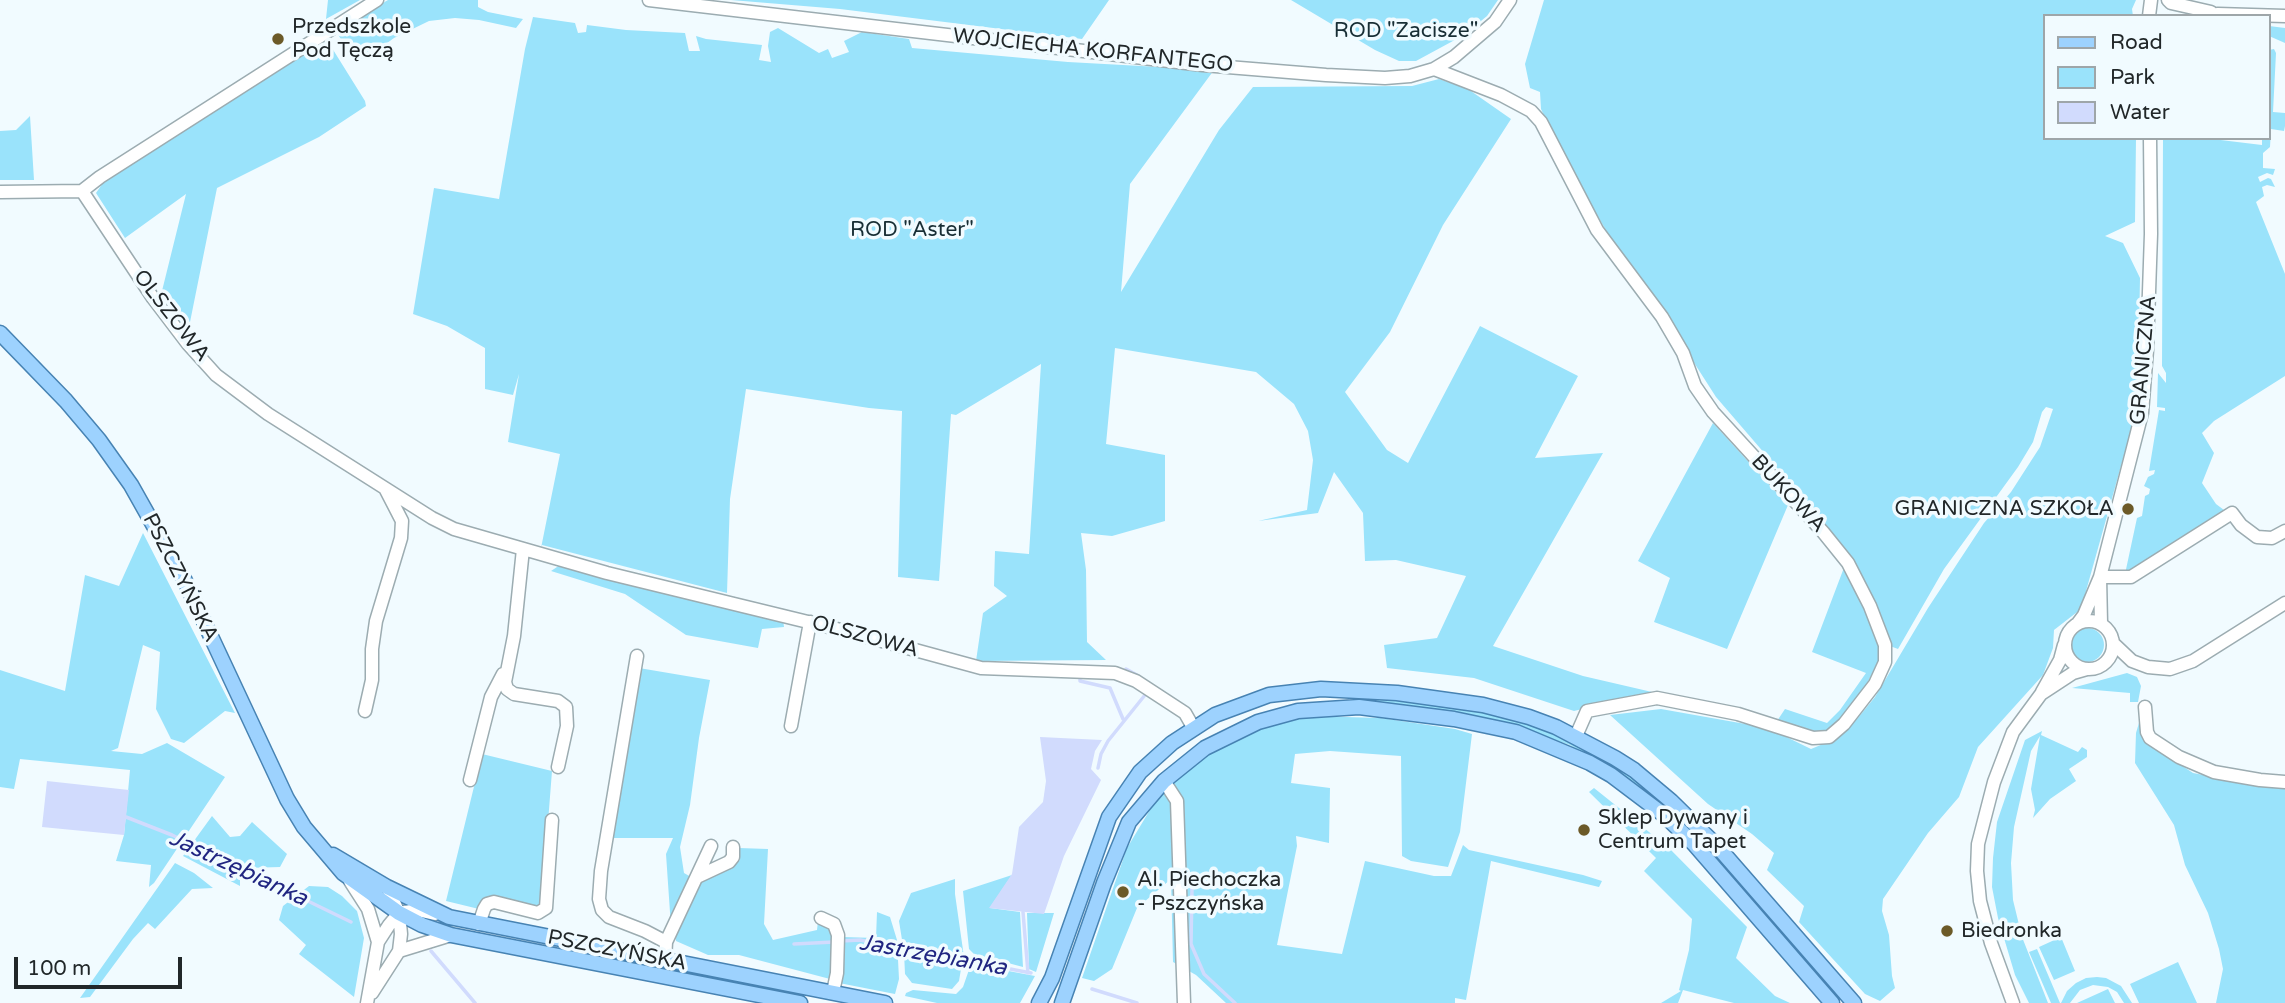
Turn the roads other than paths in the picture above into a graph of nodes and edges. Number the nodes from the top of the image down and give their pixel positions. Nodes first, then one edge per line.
1 (377, 0) edge
2 (649, 0) edge
3 (1510, 0) edge
4 (2168, 0) edge
5 (2218, 14) edge
6 (1434, 69) junction
7 (2150, 140) edge
8 (82, 191) junction
9 (0, 192) edge
10 (0, 333) edge
11 (386, 490) junction
12 (2285, 531) edge
13 (523, 549) junction
14 (2100, 576) junction
15 (2285, 603) edge
16 (810, 622) junction
17 (2078, 623) junction
18 (2101, 623) junction
19 (2064, 641) junction
20 (2114, 644) junction
21 (637, 656) dead end
22 (2132, 661) junction
23 (2103, 665) junction
24 (2087, 669) junction
25 (506, 670) junction
26 (2041, 694) junction
27 (2145, 707) dead end
28 (366, 711) dead end
29 (791, 726) dead end
30 (1193, 727) junction
31 (1576, 736) junction
32 (558, 767) dead end
33 (470, 780) dead end
34 (1164, 781) junction
35 (2285, 782) edge
36 (552, 820) dead end
37 (711, 846) dead end
38 (733, 847) dead end
39 (323, 849) junction
40 (343, 873) junction
41 (696, 877) junction
42 (387, 887) junction
43 (399, 914) junction
44 (449, 917) junction
45 (821, 918) dead end
46 (479, 924) junction
47 (451, 935) junction
48 (378, 942) junction
49 (666, 943) junction
50 (399, 951) junction
51 (665, 960) junction
52 (832, 992) junction
53 (368, 1001) edge
54 (1041, 1002) edge
55 (800, 1003) edge
56 (886, 1003) edge
57 (1062, 1003) edge
58 (1184, 1003) edge
59 (1832, 1003) edge
60 (1854, 1003) edge
61 (2012, 1003) edge

1 - 8 street
2 - 6 street, WOJCIECHA KORFANTEGO
3 - 6 street, WOJCIECHA KORFANTEGO
4 - 5 street
6 - 31 street, BUKOWA
7 - 14 street, GRANICZNA
8 - 9 street
8 - 11 street, OLSZOWA
10 - 39 main road, PSZCZYŃSKA
11 - 13 street, OLSZOWA
11 - 28 street
12 - 14 street
13 - 16 street, OLSZOWA
13 - 25 street
14 - 17 street, GRANICZNA
14 - 18 street, GRANICZNA
15 - 22 street
16 - 29 street
16 - 30 street, OLSZOWA
17 - 18 street
17 - 19 street
18 - 20 street
19 - 24 street
19 - 26 street
20 - 22 street
20 - 23 street
21 - 49 street
22 - 23 street
23 - 24 street
24 - 26 street
25 - 32 street
25 - 33 street
26 - 61 street
27 - 35 street
30 - 31 main road
30 - 54 main road
31 - 60 main road
34 - 57 main road
34 - 58 street
34 - 59 main road
36 - 46 street
37 - 41 street
38 - 41 street
39 - 40 main road, PSZCZYŃSKA
39 - 42 main road, PSZCZYŃSKA
40 - 43 main road, PSZCZYŃSKA
40 - 48 street
41 - 49 street
42 - 43 street
42 - 44 main road, PSZCZYŃSKA
43 - 44 street
43 - 47 main road, PSZCZYŃSKA
43 - 48 street
43 - 50 street
44 - 46 main road, PSZCZYŃSKA
45 - 52 street
46 - 51 main road, PSZCZYŃSKA
47 - 50 street
47 - 55 main road, PSZCZYŃSKA
48 - 53 street
49 - 51 street
50 - 53 street
51 - 52 main road, PSZCZYŃSKA
52 - 56 main road, PSZCZYŃSKA

